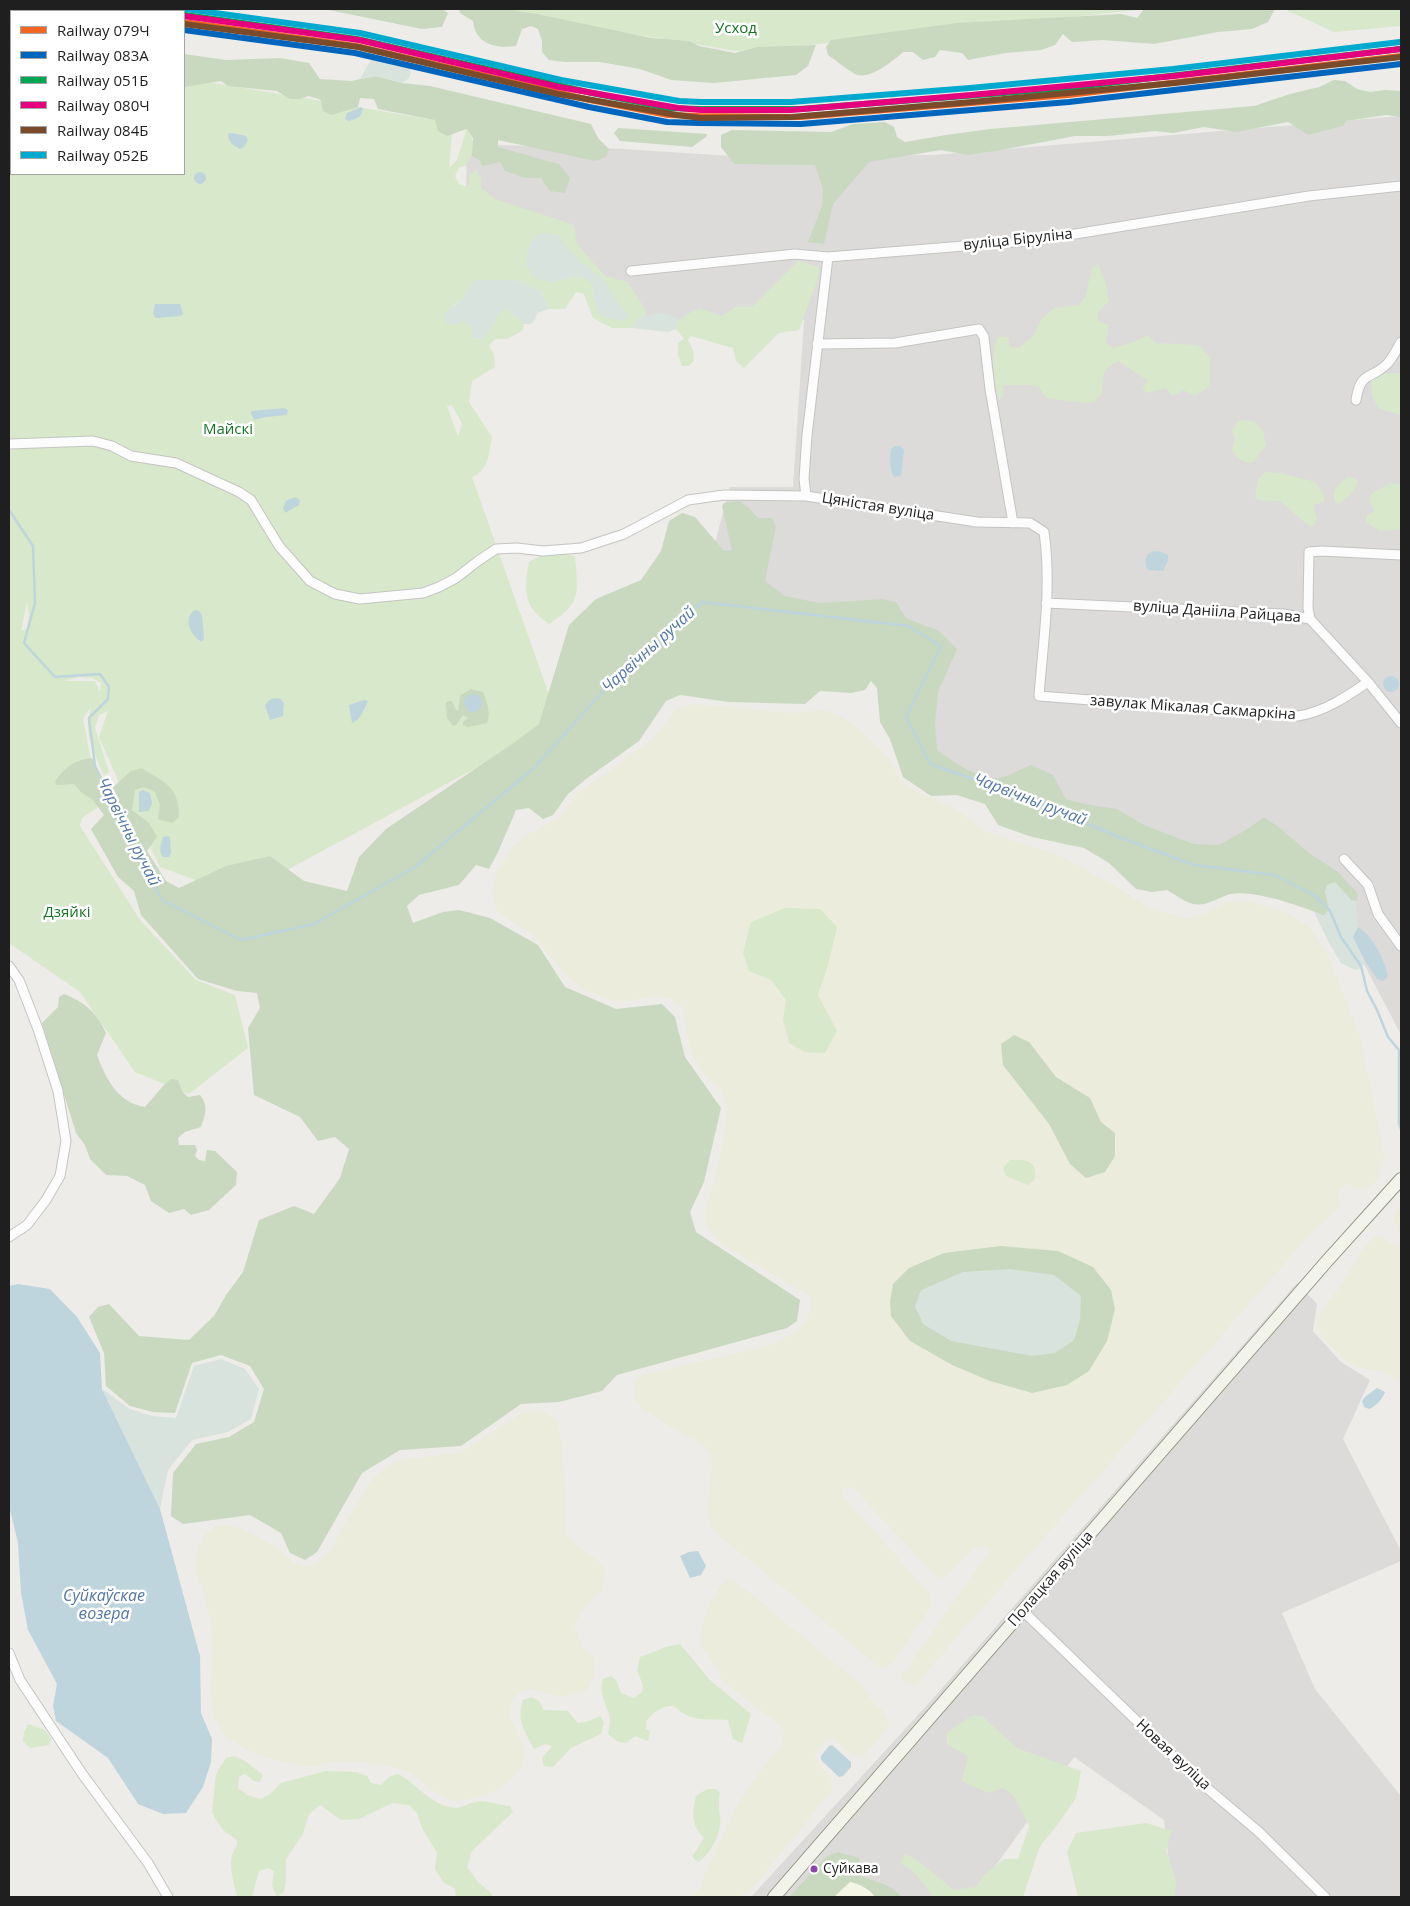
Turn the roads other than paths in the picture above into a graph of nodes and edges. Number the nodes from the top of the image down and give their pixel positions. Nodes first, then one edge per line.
1 (1401, 186) edge
2 (828, 257) junction
3 (632, 271) dead end
4 (1401, 342) edge
5 (817, 344) junction
6 (1356, 400) dead end
7 (9, 444) edge
8 (806, 496) junction
9 (1012, 523) junction
10 (1401, 554) edge
11 (1046, 603) junction
12 (1310, 619) junction
13 (1368, 682) junction
14 (1401, 723) edge
15 (1344, 859) dead end
16 (1401, 946) edge
17 (9, 966) edge
18 (1401, 1179) edge
19 (9, 1238) edge
20 (1023, 1611) junction
21 (9, 1653) edge
22 (168, 1897) edge
23 (774, 1897) edge
24 (1326, 1897) edge

1 - 2 street, вуліца Біруліна
2 - 3 street, вуліца Біруліна
2 - 5 street, Цяністая вуліца
4 - 6 street
5 - 8 street, Цяністая вуліца
5 - 9 street
7 - 8 street
8 - 9 street, Цяністая вуліца
9 - 11 street, Цяністая вуліца
10 - 12 street
11 - 12 street, вуліца Данііла Райцава
11 - 13 street, завулак Мікалая Сакмаркіна
12 - 13 street, вуліца Данііла Райцава
13 - 14 street, вуліца Данііла Райцава
15 - 16 street
17 - 19 street
18 - 20 main road, Полацкая вуліца
20 - 23 main road, Полацкая вуліца
20 - 24 street, Новая вуліца
21 - 22 street

